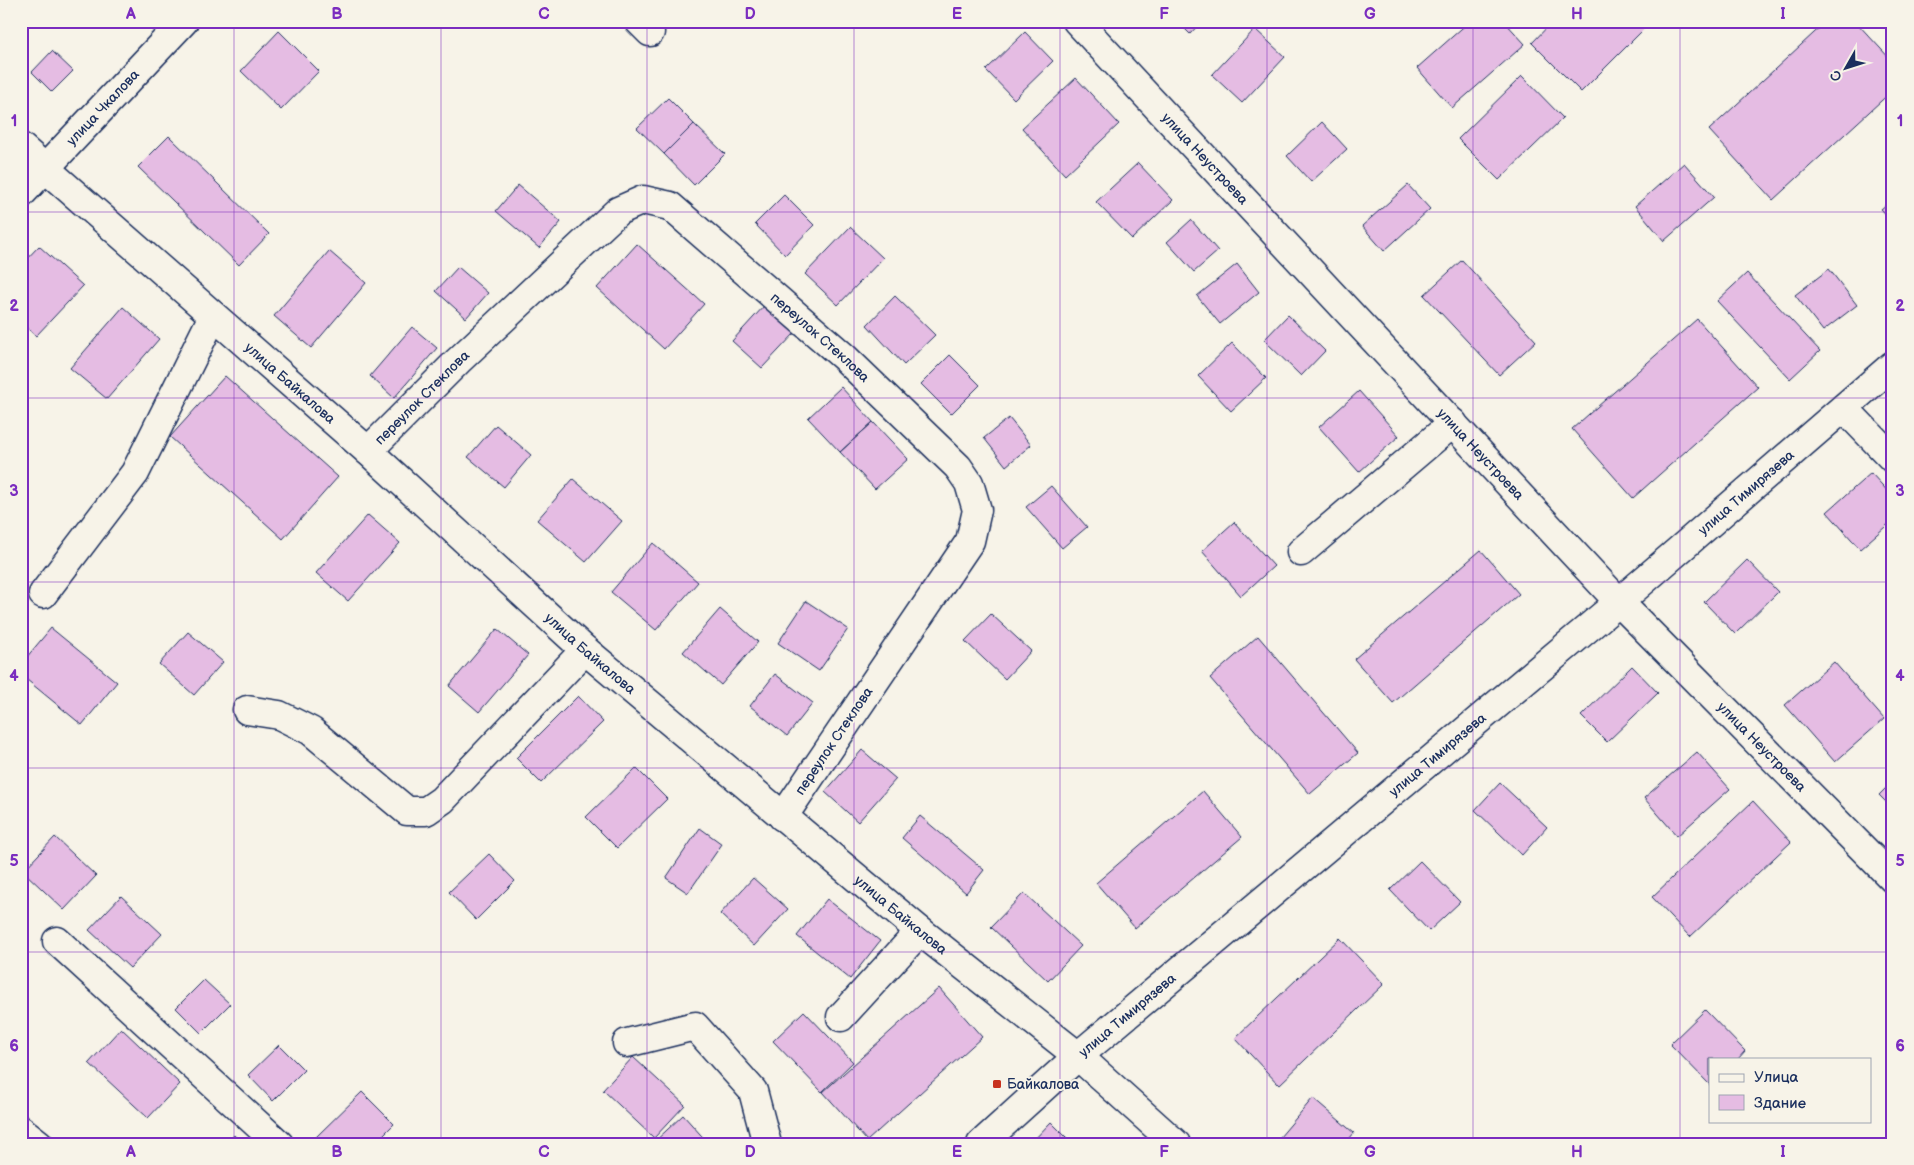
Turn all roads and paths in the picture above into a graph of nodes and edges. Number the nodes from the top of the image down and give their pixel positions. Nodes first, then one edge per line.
1 (184, 21) edge
2 (1077, 21) edge
3 (21, 147) edge
4 (44, 168) junction
5 (21, 194) edge
6 (213, 316) junction
7 (1893, 365) edge
8 (1844, 408) junction
9 (1452, 423) junction
10 (368, 451) junction
11 (1893, 459) edge
12 (1301, 552) dead end
13 (44, 594) dead end
14 (1619, 602) junction
15 (585, 650) junction
16 (247, 710) dead end
17 (783, 817) junction
18 (1893, 879) edge
19 (920, 931) junction
20 (57, 941) dead end
21 (841, 1017) dead end
22 (627, 1044) dead end
23 (1078, 1056) junction
24 (21, 1130) edge
25 (39, 1144) edge
26 (279, 1144) edge
27 (767, 1144) edge
28 (981, 1144) edge
29 (1176, 1144) edge

1 - 4 street, улица Чкалова
2 - 9 street, улица Неустроева
3 - 4 street, улица Байкалова
4 - 5 street, улица Чкалова
4 - 6 street, улица Байкалова
6 - 10 street, улица Байкалова
6 - 13 street
7 - 8 street, улица Тимирязева
8 - 11 street
8 - 14 street, улица Тимирязева
9 - 12 street
9 - 14 street, улица Неустроева
10 - 15 street, улица Байкалова
10 - 17 street, переулок Стеклова
14 - 18 street, улица Неустроева
14 - 23 street, улица Тимирязева
15 - 16 street
15 - 17 street, улица Байкалова
17 - 19 street, улица Байкалова
19 - 21 street
19 - 23 street, улица Байкалова
20 - 26 street
22 - 27 street
23 - 28 street, улица Тимирязева
23 - 29 street, улица Байкалова
24 - 25 street

